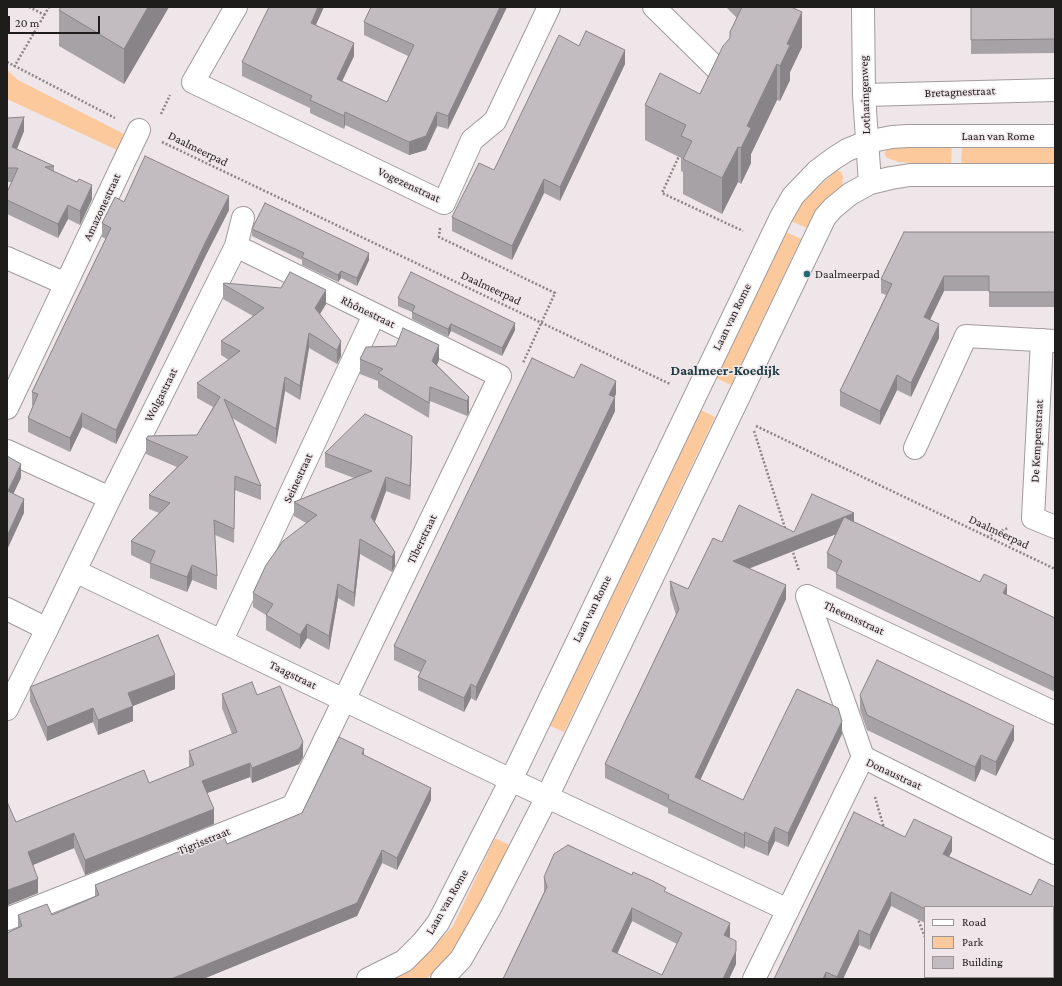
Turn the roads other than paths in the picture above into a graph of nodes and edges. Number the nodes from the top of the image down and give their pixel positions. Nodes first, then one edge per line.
1 (236, 7) edge
2 (548, 7) edge
3 (654, 7) edge
4 (863, 7) edge
5 (718, 70) edge
6 (1055, 90) edge
7 (864, 95) junction
8 (144, 133) road end
9 (1055, 136) edge
10 (867, 142) junction
11 (1055, 175) edge
12 (870, 183) junction
13 (243, 218) dead end
14 (236, 246) junction
15 (7, 258) edge
16 (66, 284) junction
17 (374, 315) junction
18 (1048, 340) edge
19 (500, 376) joint
20 (7, 408) edge
21 (915, 448) dead end
22 (7, 451) edge
23 (110, 498) junction
24 (1055, 527) edge
25 (75, 571) junction
26 (7, 610) edge
27 (47, 629) junction
28 (222, 640) junction
29 (344, 701) junction
30 (7, 709) edge
31 (1055, 712) edge
32 (863, 757) junction
33 (511, 780) junction
34 (547, 797) junction
35 (1055, 853) edge
36 (788, 910) junction
37 (7, 919) edge
38 (368, 979) edge
39 (442, 979) edge
40 (754, 979) edge

1 - 2 street, Vogezenstraat
3 - 5 street
4 - 7 street, Lotharingenweg
6 - 7 street, Bretagnestraat
7 - 10 street, Lotharingenweg
8 - 16 street, Amazonestraat
9 - 10 street, Laan van Rome
10 - 12 street, Lotharingenweg
10 - 33 street, Laan van Rome
11 - 12 street
12 - 34 street
13 - 14 street, Wolgastraat
14 - 17 street, Rhônestraat
14 - 23 street, Wolgastraat
15 - 16 street
16 - 20 street, Amazonestraat
17 - 19 street, Rhônestraat
17 - 28 street, Seinestraat
18 - 21 street, De Kempenstraat
18 - 24 street, De Kempenstraat
19 - 29 street, Tiberstraat
22 - 23 street
23 - 25 street, Wolgastraat
25 - 27 street, Wolgastraat
25 - 28 street, Taagstraat
26 - 27 street
27 - 30 street, Wolgastraat
28 - 29 street, Taagstraat
29 - 33 street, Taagstraat
29 - 37 street, Tigrisstraat
31 - 32 street, Theemsstraat
32 - 35 street, Donaustraat
32 - 36 street, Donaustraat
33 - 34 street
33 - 38 street, Laan van Rome
34 - 36 street
34 - 39 street
36 - 40 street, Donaustraat

